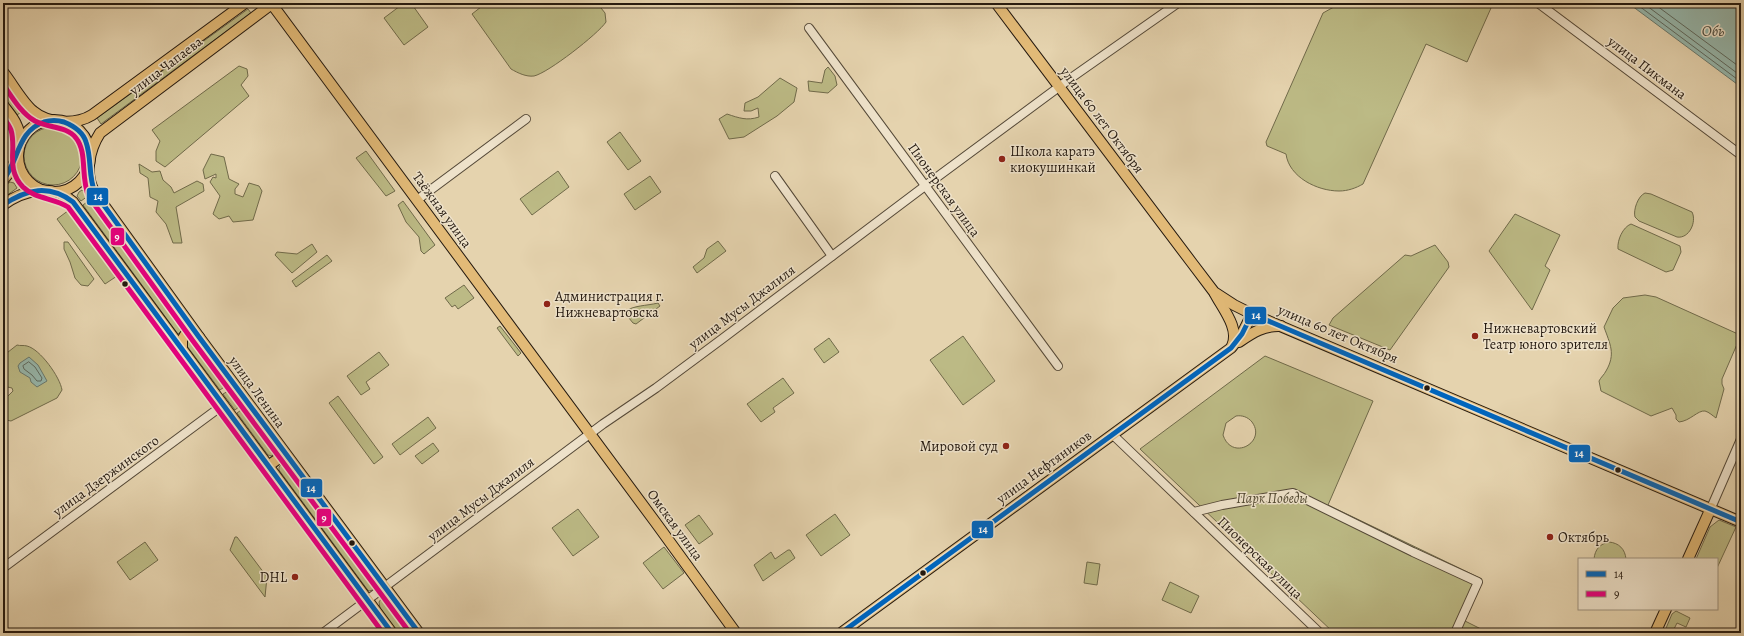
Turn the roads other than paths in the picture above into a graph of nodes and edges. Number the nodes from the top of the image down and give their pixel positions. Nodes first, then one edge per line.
1 (245, 3) edge
2 (272, 3) edge
3 (996, 3) edge
4 (1178, 3) edge
5 (1538, 3) edge
6 (809, 28) dead end
7 (3, 72) edge
8 (1060, 87) junction
9 (3, 105) edge
10 (526, 119) dead end
11 (60, 121) junction
12 (18, 149) junction
13 (1741, 155) edge
14 (90, 161) junction
15 (775, 176) dead end
16 (3, 180) edge
17 (924, 186) junction
18 (47, 192) junction
19 (417, 200) junction
20 (3, 205) edge
21 (832, 256) junction
22 (1214, 292) junction
23 (1252, 314) junction
24 (1285, 326) junction
25 (199, 337) junction
26 (1231, 348) junction
27 (182, 350) junction
28 (1058, 366) dead end
29 (224, 406) junction
30 (590, 434) junction
31 (1113, 435) junction
32 (1741, 439) edge
33 (285, 454) junction
34 (268, 466) junction
35 (1711, 508) junction
36 (1194, 512) junction
37 (1741, 522) edge
38 (1688, 558) edge
39 (3, 568) edge
40 (385, 588) junction
41 (367, 600) junction
42 (1666, 610) edge
43 (323, 633) edge
44 (392, 633) edge
45 (419, 633) edge
46 (736, 633) edge
47 (841, 633) edge
48 (1320, 633) edge
49 (1455, 633) edge
50 (1655, 633) edge

1 - 11 main road, улица Чапаева
2 - 14 main road, улица Чапаева
2 - 19 main road, Таёжная улица
3 - 8 main road, улица 60 лет Октября
4 - 8 street, улица Мусы Джалиля
5 - 13 street, улица Пикмана
6 - 17 street, Пионерская улица
7 - 11 main road
8 - 17 street, улица Мусы Джалиля
8 - 22 main road, улица 60 лет Октября
9 - 12 main road
10 - 19 street
11 - 12 main road
11 - 14 main road
12 - 16 main road
12 - 18 main road
14 - 18 main road
14 - 25 main road, улица Ленина
15 - 21 street
17 - 21 street, улица Мусы Джалиля
17 - 28 street, Пионерская улица
18 - 20 main road
18 - 27 main road
19 - 30 main road, Таёжная улица
21 - 30 street, улица Мусы Джалиля
22 - 23 main road, улица 60 лет Октября
22 - 26 main road
23 - 24 main road, улица 60 лет Октября
23 - 26 main road, улица Нефтяников
24 - 26 main road
24 - 35 main road, улица 60 лет Октября
25 - 27 main road
25 - 33 main road, улица Ленина
26 - 31 main road, улица Нефтяников
27 - 29 main road
29 - 34 main road
29 - 39 street, улица Дзержинского
30 - 40 street, улица Мусы Джалиля
30 - 46 main road, Омская улица
31 - 36 street, Пионерская улица
31 - 47 main road, улица Нефтяников
32 - 35 street
33 - 34 main road
33 - 40 main road, улица Ленина
34 - 41 main road
35 - 37 main road, улица 60 лет Октября
35 - 38 main road
36 - 48 street, Пионерская улица
36 - 49 street
40 - 41 street, улица Мусы Джалиля
40 - 45 main road, улица Ленина
41 - 43 street, улица Мусы Джалиля
41 - 44 main road
42 - 50 main road

